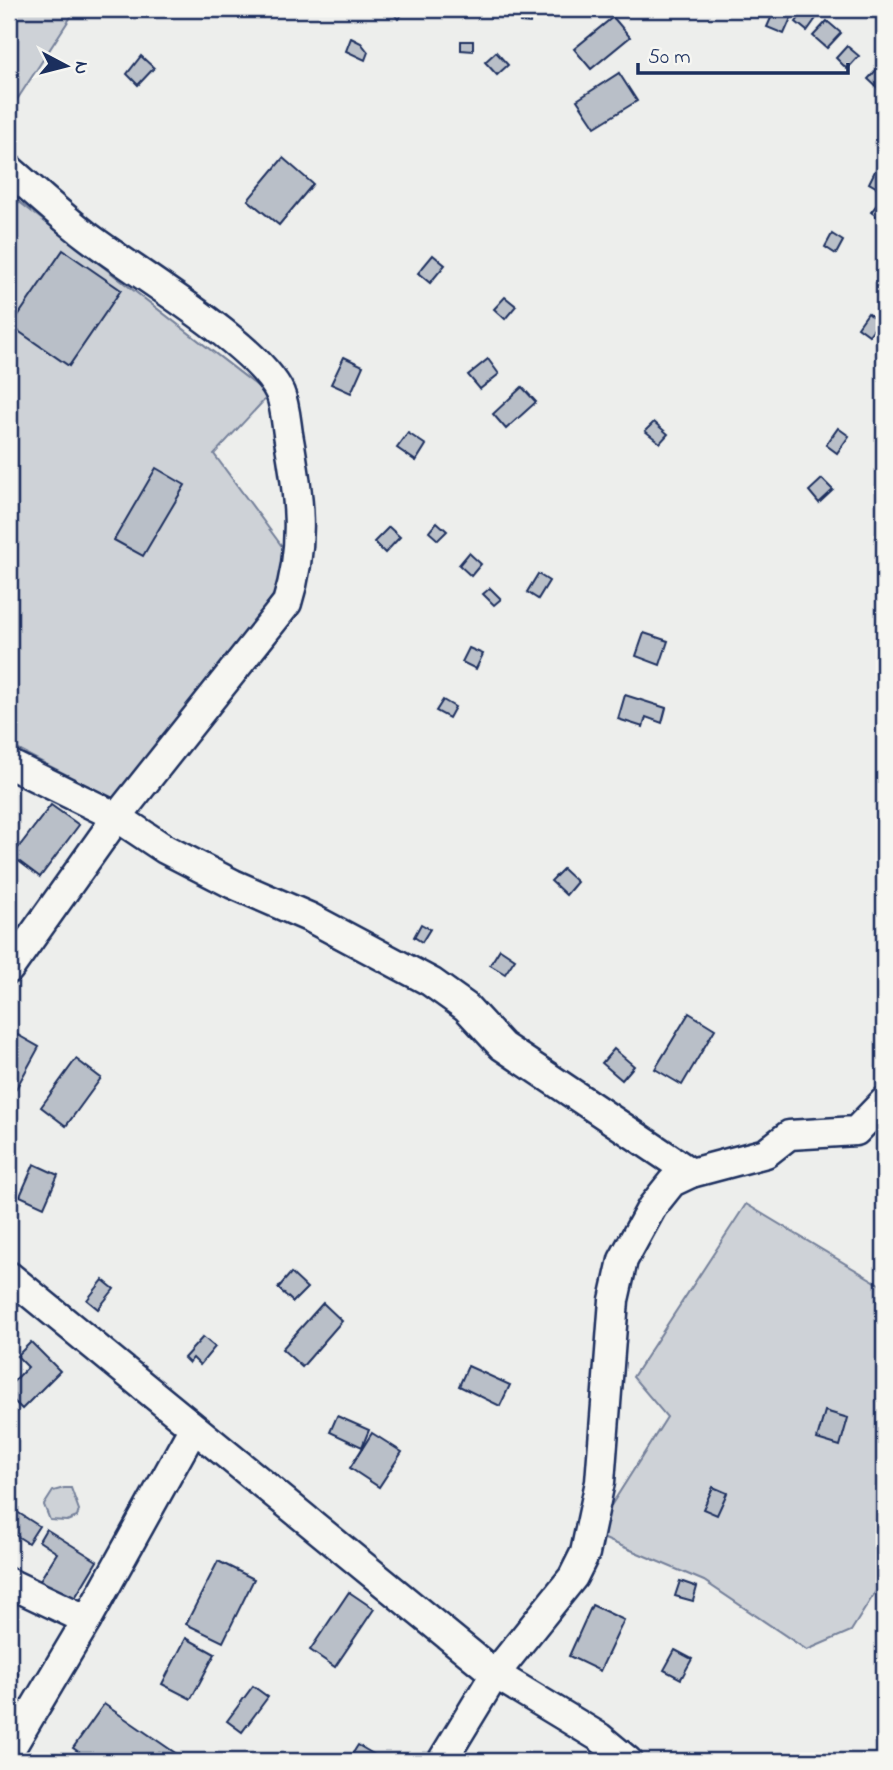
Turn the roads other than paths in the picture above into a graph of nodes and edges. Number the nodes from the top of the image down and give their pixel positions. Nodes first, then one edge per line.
1 (9, 169) edge
2 (9, 764) edge
3 (117, 817) junction
4 (9, 969) edge
5 (884, 1102) edge
6 (691, 1173) junction
7 (9, 1276) edge
8 (193, 1429) junction
9 (9, 1583) edge
10 (87, 1620) junction
11 (495, 1674) junction
12 (9, 1751) edge
13 (442, 1761) edge
14 (628, 1761) edge

1 - 3 street
2 - 3 street
3 - 4 street
3 - 6 street
5 - 6 street
6 - 11 street
7 - 8 street
8 - 10 street
8 - 11 street
9 - 10 street
10 - 12 street
11 - 13 street
11 - 14 street

